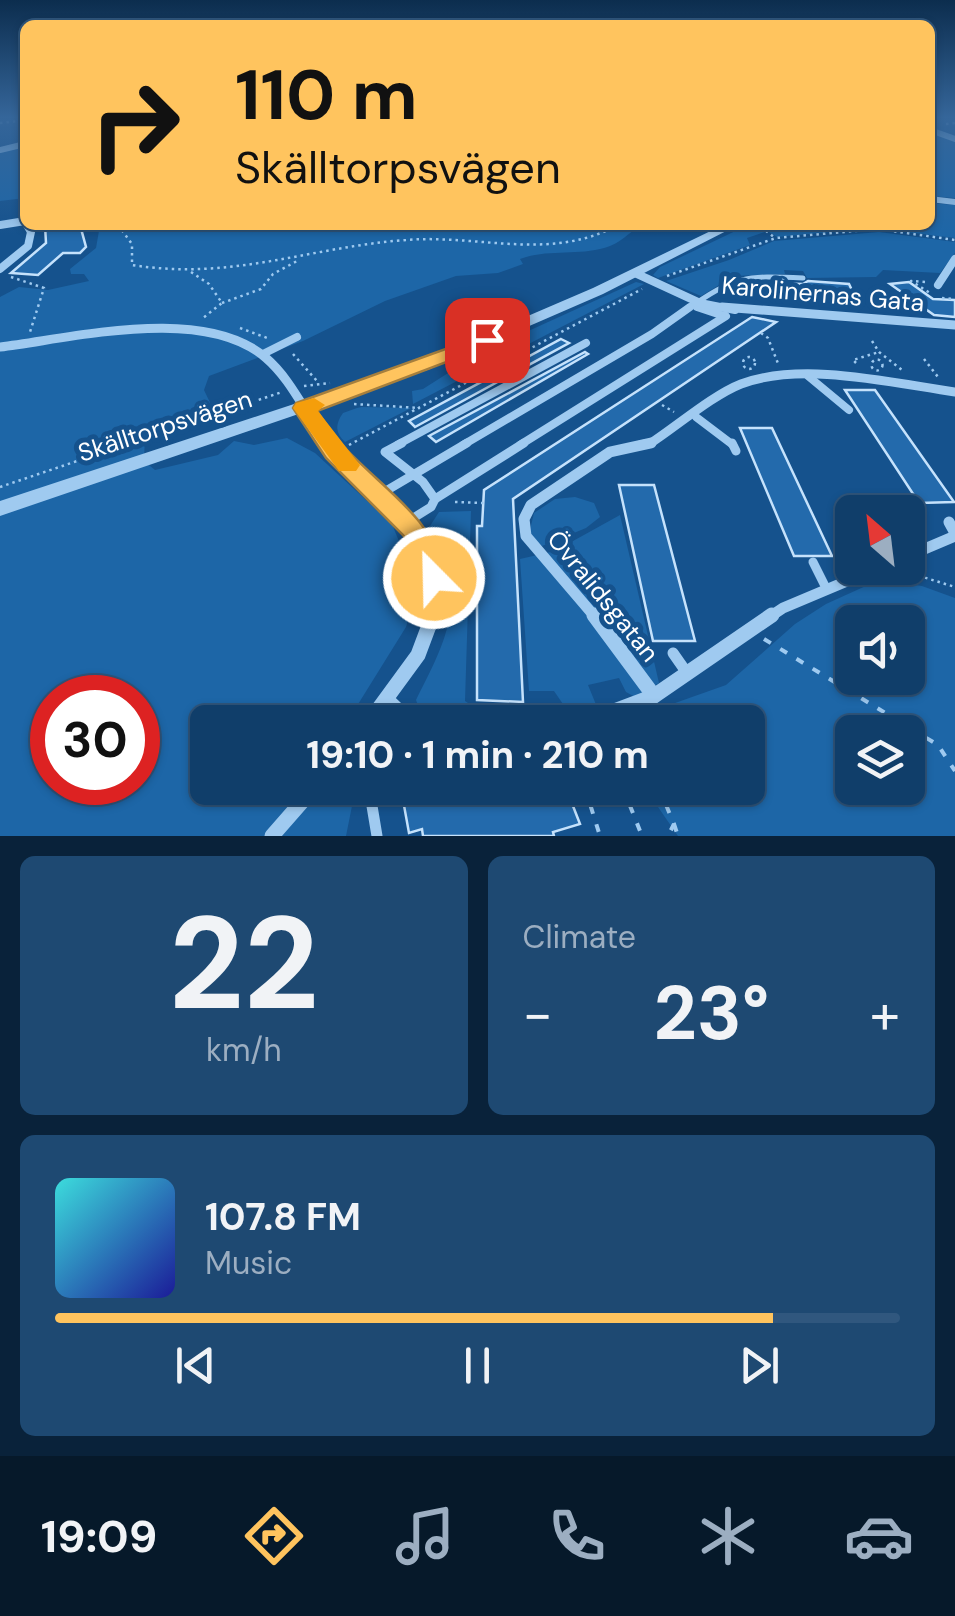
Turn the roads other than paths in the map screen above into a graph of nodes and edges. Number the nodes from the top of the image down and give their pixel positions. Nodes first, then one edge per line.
1 (27, 230) edge
2 (722, 230) edge
3 (955, 259) edge
4 (0, 271) edge
5 (635, 273) junction
6 (802, 278) dead end
7 (938, 285) dead end
8 (698, 305) junction
9 (736, 310) junction
10 (726, 316) junction
11 (955, 325) edge
12 (297, 337) dead end
13 (586, 343) dead end
14 (0, 347) edge
15 (263, 354) junction
16 (808, 376) junction
17 (951, 391) edge
18 (304, 408) junction
19 (849, 410) dead end
20 (696, 417) junction
21 (736, 451) dead end
22 (413, 475) junction
23 (379, 495) junction
24 (434, 498) junction
25 (0, 509) edge
26 (407, 522) junction
27 (953, 531) edge
28 (925, 547) edge
29 (813, 562) dead end
30 (835, 585) edge
31 (826, 588) junction
32 (673, 653) dead end
33 (687, 674) junction
34 (654, 696) junction
35 (388, 701) junction
36 (384, 705) edge
37 (392, 705) edge
38 (630, 705) edge
39 (299, 805) edge
40 (371, 805) edge
41 (272, 836) edge
42 (376, 836) edge

1 - 4 street
2 - 5 street, Skälltorpsvägen
3 - 7 street
5 - 8 street, Karolinernas Gata
5 - 18 street, Skälltorpsvägen
6 - 8 lane
8 - 9 street, Karolinernas Gata
8 - 10 lane
8 - 22 lane
9 - 10 lane
9 - 11 street, Karolinernas Gata
10 - 24 lane
12 - 15 lane
13 - 22 lane
14 - 15 street
15 - 18 street
16 - 17 street, Övralidsgatan
16 - 19 lane
16 - 20 street, Övralidsgatan
18 - 23 street
18 - 25 street, Skälltorpsvägen
20 - 21 lane
20 - 34 street, Övralidsgatan
22 - 23 lane
22 - 24 lane
23 - 26 street
24 - 26 lane
26 - 35 street
27 - 28 street
29 - 31 lane
30 - 31 street
31 - 33 street
32 - 33 lane
33 - 34 street
34 - 38 street
35 - 36 street
35 - 37 street
39 - 41 street
40 - 42 lane

